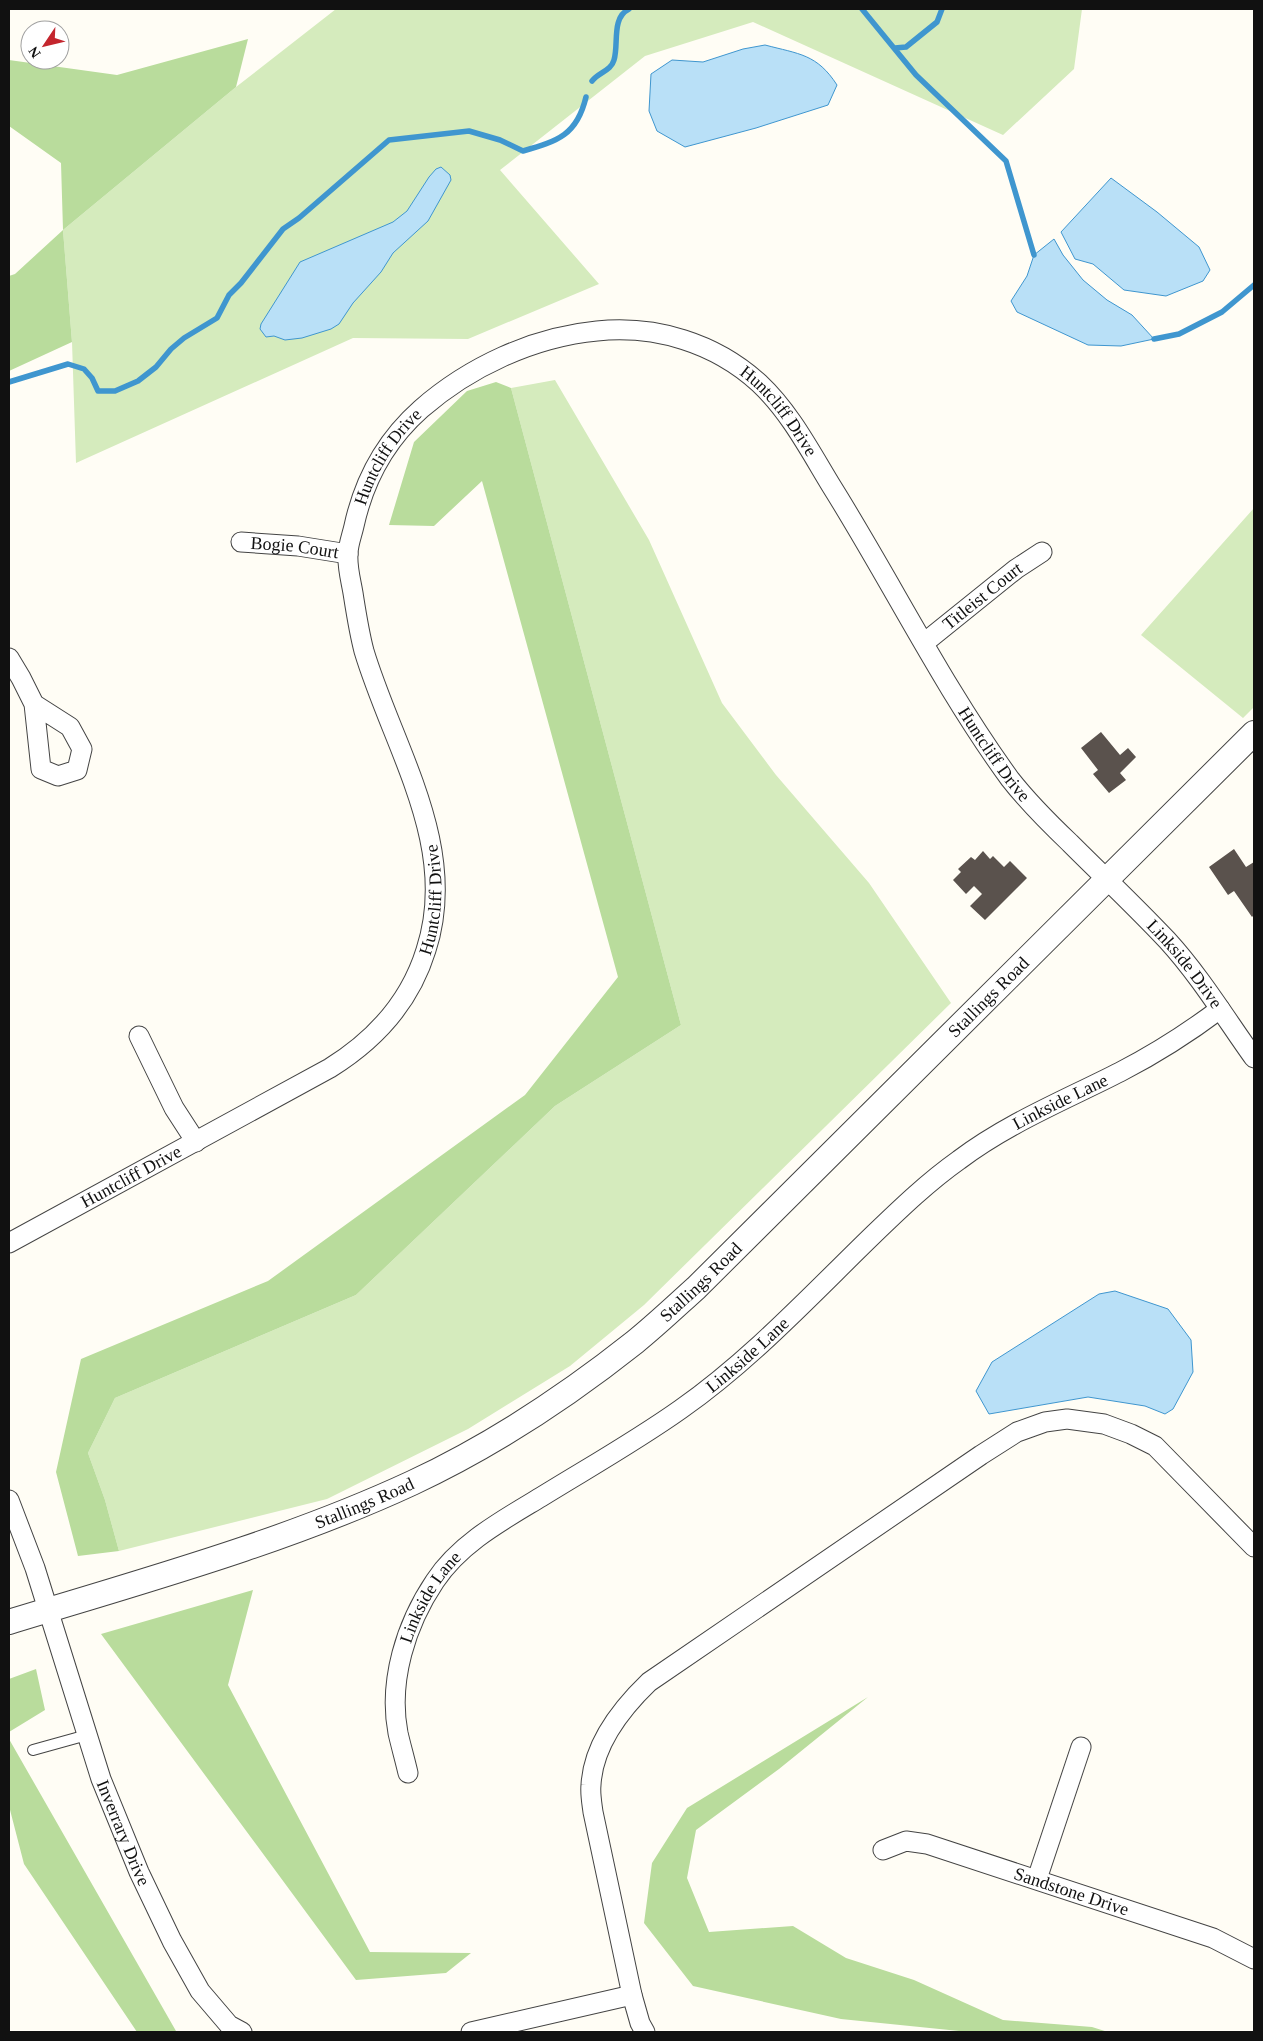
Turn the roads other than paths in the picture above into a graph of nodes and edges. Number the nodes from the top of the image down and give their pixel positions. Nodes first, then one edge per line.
1 (241, 542) dead end
2 (1042, 552) dead end
3 (348, 554) junction
4 (924, 643) junction
5 (9, 658) edge
6 (34, 704) dead end
7 (1254, 733) edge
8 (1106, 879) junction
9 (1220, 1009) junction
10 (139, 1036) dead end
11 (1254, 1058) edge
12 (196, 1142) junction
13 (9, 1243) edge
14 (9, 1500) edge
15 (1254, 1547) edge
16 (48, 1610) junction
17 (9, 1622) edge
18 (87, 1735) junction
19 (1081, 1747) dead end
20 (33, 1750) dead end
21 (408, 1773) dead end
22 (883, 1850) dead end
23 (1037, 1879) junction
24 (1254, 1959) edge
25 (632, 1995) junction
26 (242, 2032) edge
27 (471, 2032) edge
28 (645, 2032) edge

1 - 3 street, Bogie Court
2 - 4 street, Titleist Court
3 - 4 street, Huntcliff Drive
3 - 12 street, Huntcliff Drive
4 - 8 street, Huntcliff Drive
5 - 6 street
7 - 8 street, Stallings Road
8 - 9 street, Linkside Drive
8 - 16 street, Stallings Road
9 - 11 street, Linkside Drive
9 - 21 street, Linkside Lane
10 - 12 street
12 - 13 street, Huntcliff Drive
14 - 16 street, Inverrary Drive
15 - 25 street
16 - 17 street, Stallings Road
16 - 18 street, Inverrary Drive
18 - 20 lane
18 - 26 street, Inverrary Drive
19 - 23 street
22 - 23 street, Sandstone Drive
23 - 24 street, Sandstone Drive
25 - 27 street
25 - 28 street

